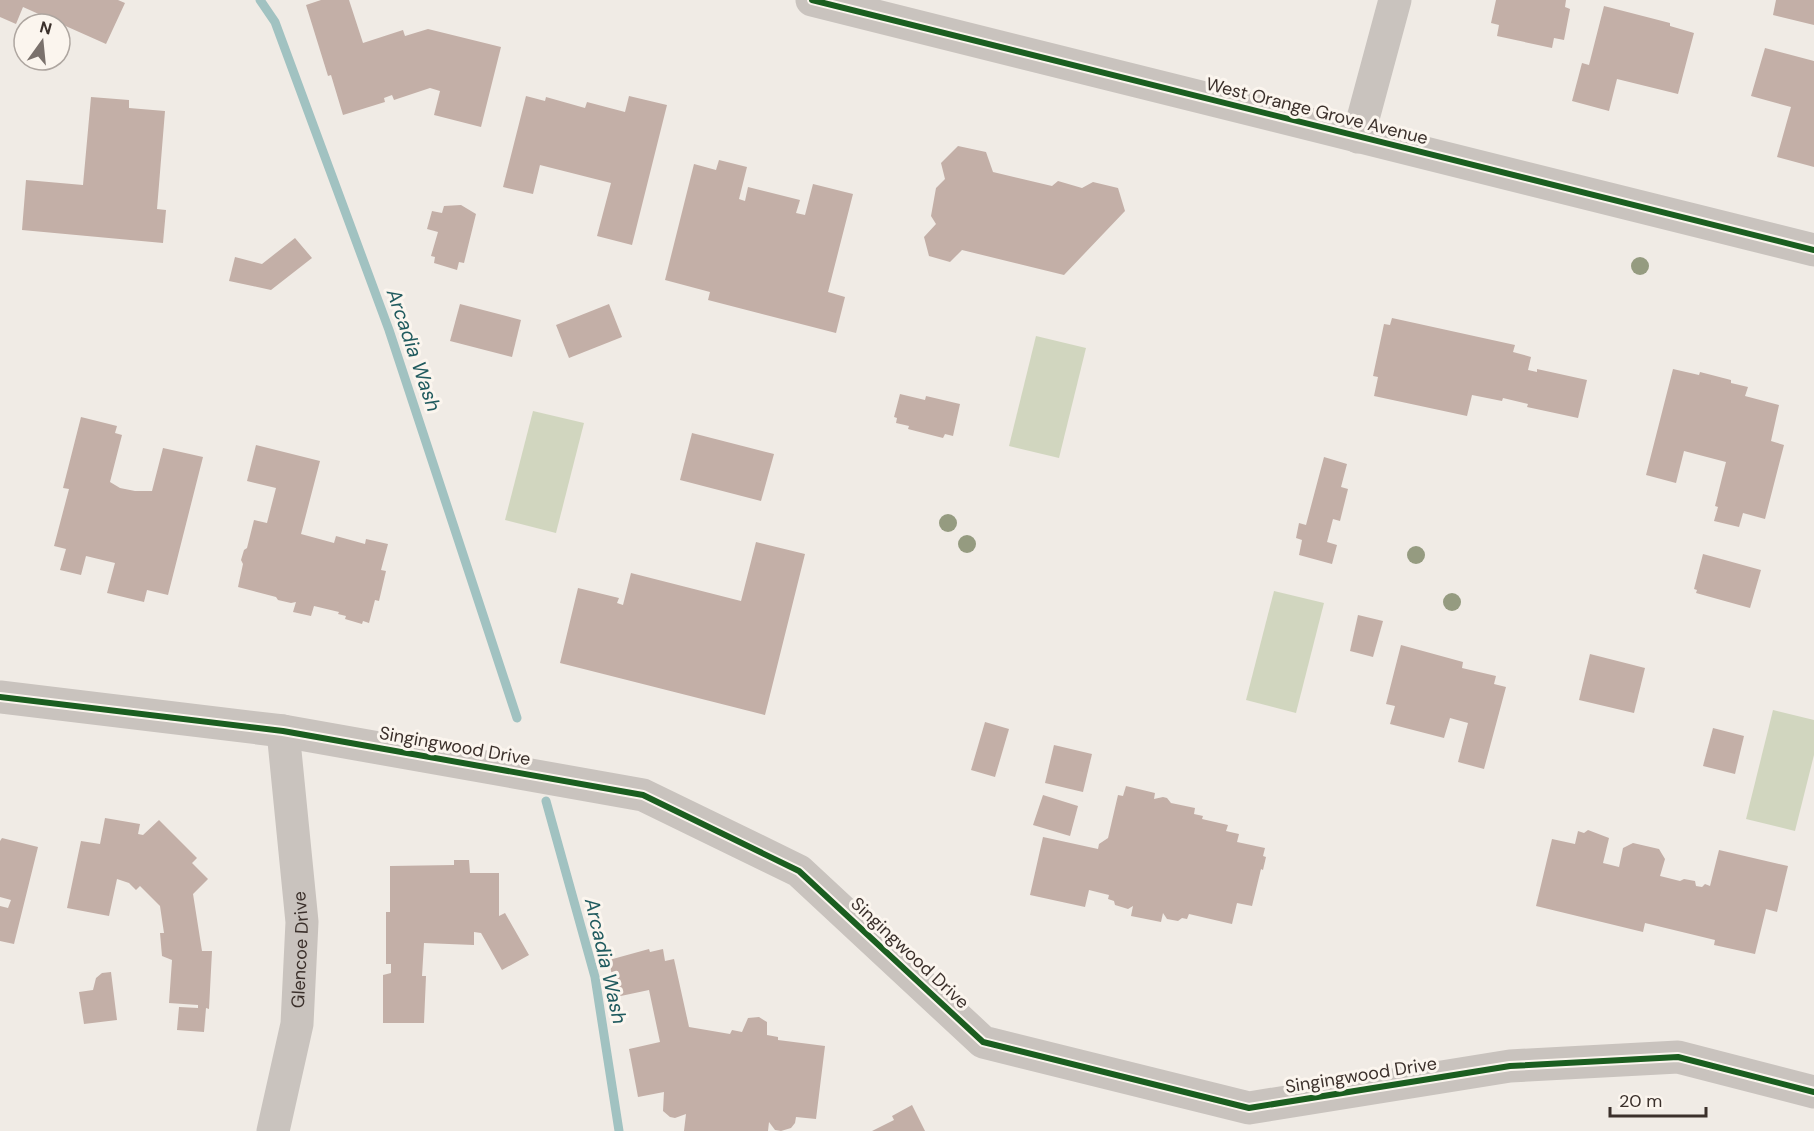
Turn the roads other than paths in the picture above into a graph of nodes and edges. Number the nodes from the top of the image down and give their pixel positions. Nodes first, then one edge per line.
1 (812, 0) edge
2 (1395, 0) edge
3 (1358, 137) junction
4 (1814, 250) edge
5 (0, 697) edge
6 (283, 731) junction
7 (1814, 1092) edge
8 (273, 1131) edge

1 - 3 street, West Orange Grove Avenue
2 - 3 street
3 - 4 street, West Orange Grove Avenue
5 - 6 street, Singingwood Drive
6 - 7 street, Singingwood Drive
6 - 8 street, Glencoe Drive

